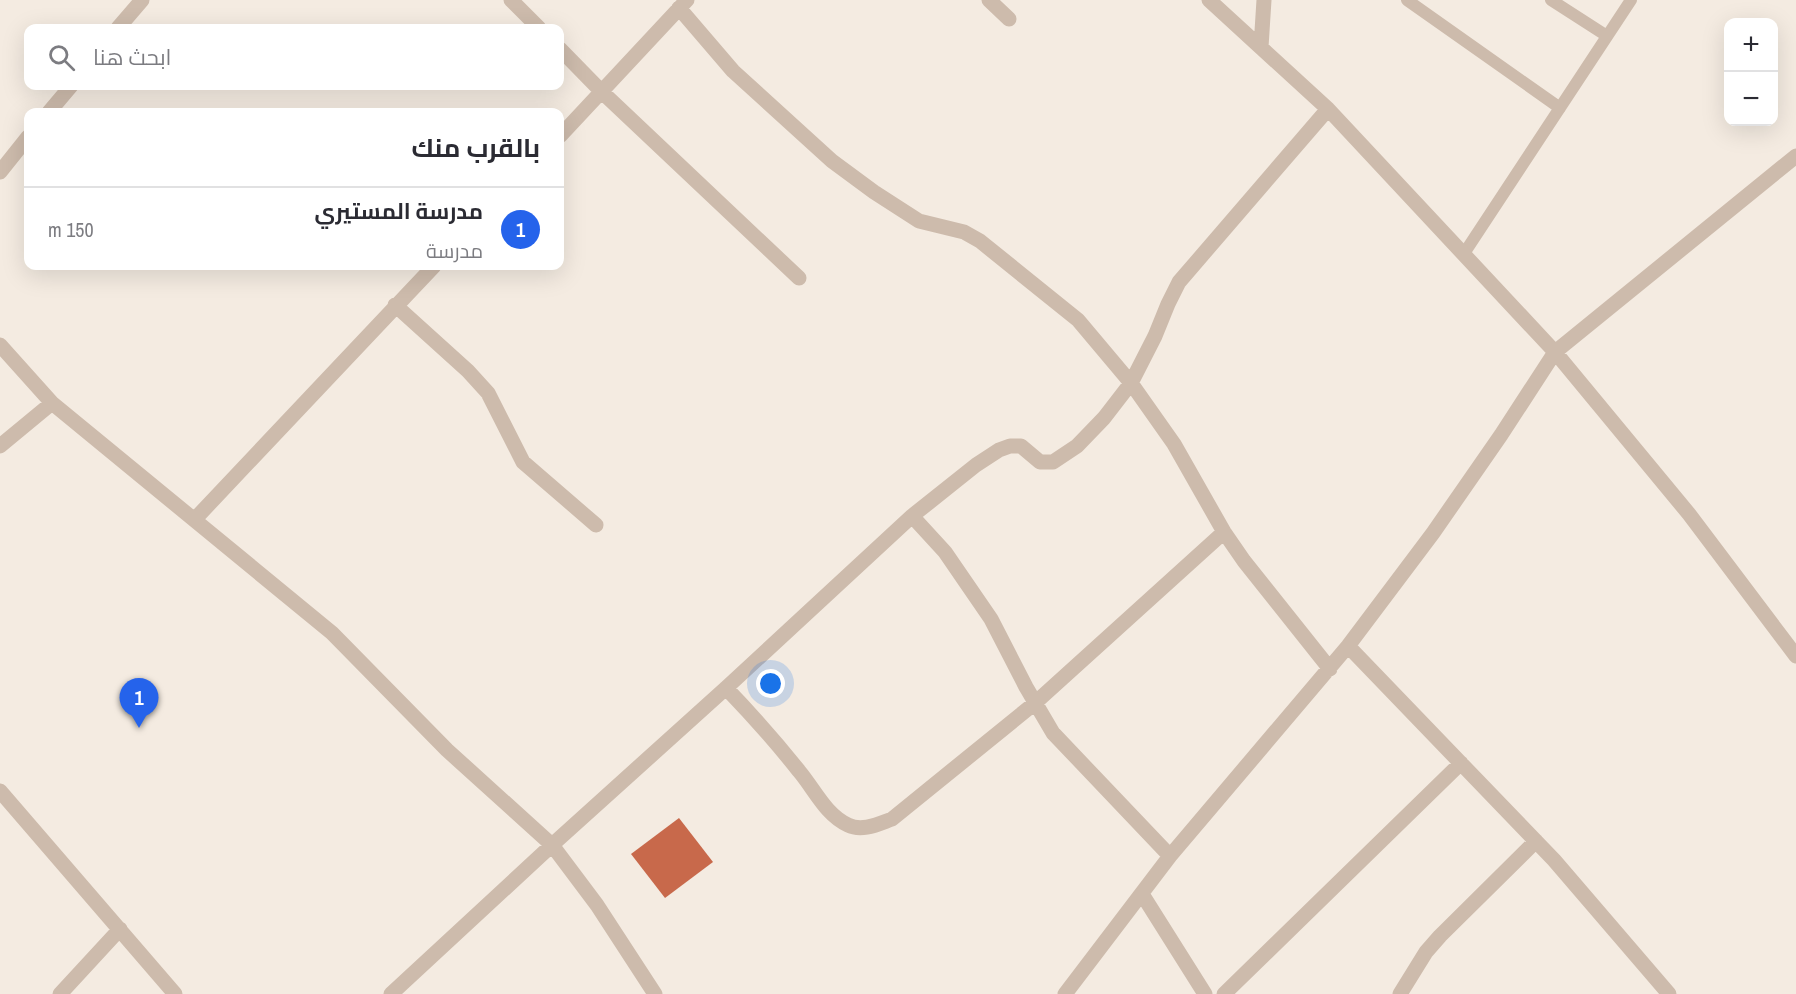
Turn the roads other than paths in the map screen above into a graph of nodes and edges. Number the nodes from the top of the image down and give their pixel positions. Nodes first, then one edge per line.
1 (142, 0) edge
2 (511, 0) edge
3 (989, 0) edge
4 (1209, 0) edge
5 (1264, 0) edge
6 (1407, 0) edge
7 (1551, 0) edge
8 (1631, 0) edge
9 (683, 4) edge
10 (1009, 19) dead end
11 (121, 24) edge
12 (535, 24) edge
13 (1607, 36) junction
14 (1261, 47) junction
15 (564, 53) edge
16 (68, 90) edge
17 (602, 92) junction
18 (52, 108) edge
19 (1560, 108) junction
20 (1328, 109) junction
21 (564, 132) edge
22 (24, 142) edge
23 (1796, 156) edge
24 (0, 172) edge
25 (1463, 255) junction
26 (430, 270) edge
27 (799, 278) dead end
28 (395, 305) junction
29 (0, 345) edge
30 (1555, 352) junction
31 (1131, 383) junction
32 (52, 403) junction
33 (0, 446) edge
34 (912, 516) junction
35 (195, 519) junction
36 (596, 525) dead end
37 (1224, 532) junction
38 (1348, 646) junction
39 (1796, 656) edge
40 (1330, 669) junction
41 (726, 688) junction
42 (1035, 702) junction
43 (1461, 763) junction
44 (0, 791) edge
45 (1536, 841) junction
46 (552, 845) junction
47 (1170, 856) junction
48 (1142, 894) junction
49 (120, 929) junction
50 (1662, 991) edge
51 (60, 994) edge
52 (175, 994) edge
53 (391, 994) edge
54 (655, 994) edge
55 (1065, 994) edge
56 (1205, 994) edge
57 (1224, 994) edge
58 (1400, 994) edge

1 - 11 street
2 - 12 street
3 - 10 street
4 - 14 street
5 - 14 street
6 - 19 lane
7 - 13 lane
8 - 13 lane
9 - 17 street
9 - 31 street
13 - 19 lane
14 - 20 street
15 - 17 street
16 - 18 street
17 - 21 street
17 - 27 street
19 - 25 lane
20 - 25 street
20 - 31 street
22 - 24 street
23 - 30 street
25 - 30 street
26 - 28 street
28 - 35 street
28 - 36 street
29 - 32 street
30 - 38 street
30 - 39 street
31 - 34 street
31 - 37 street
32 - 33 street
32 - 35 street
34 - 41 street
34 - 42 street
35 - 46 street
37 - 40 street
37 - 42 street
38 - 40 street
38 - 43 street
40 - 47 street
41 - 42 street
41 - 46 street
42 - 47 street
43 - 45 street
43 - 57 street
44 - 49 street
45 - 50 street
45 - 58 street
46 - 53 street
46 - 54 street
47 - 48 street
48 - 55 street
48 - 56 street
49 - 51 street
49 - 52 street

